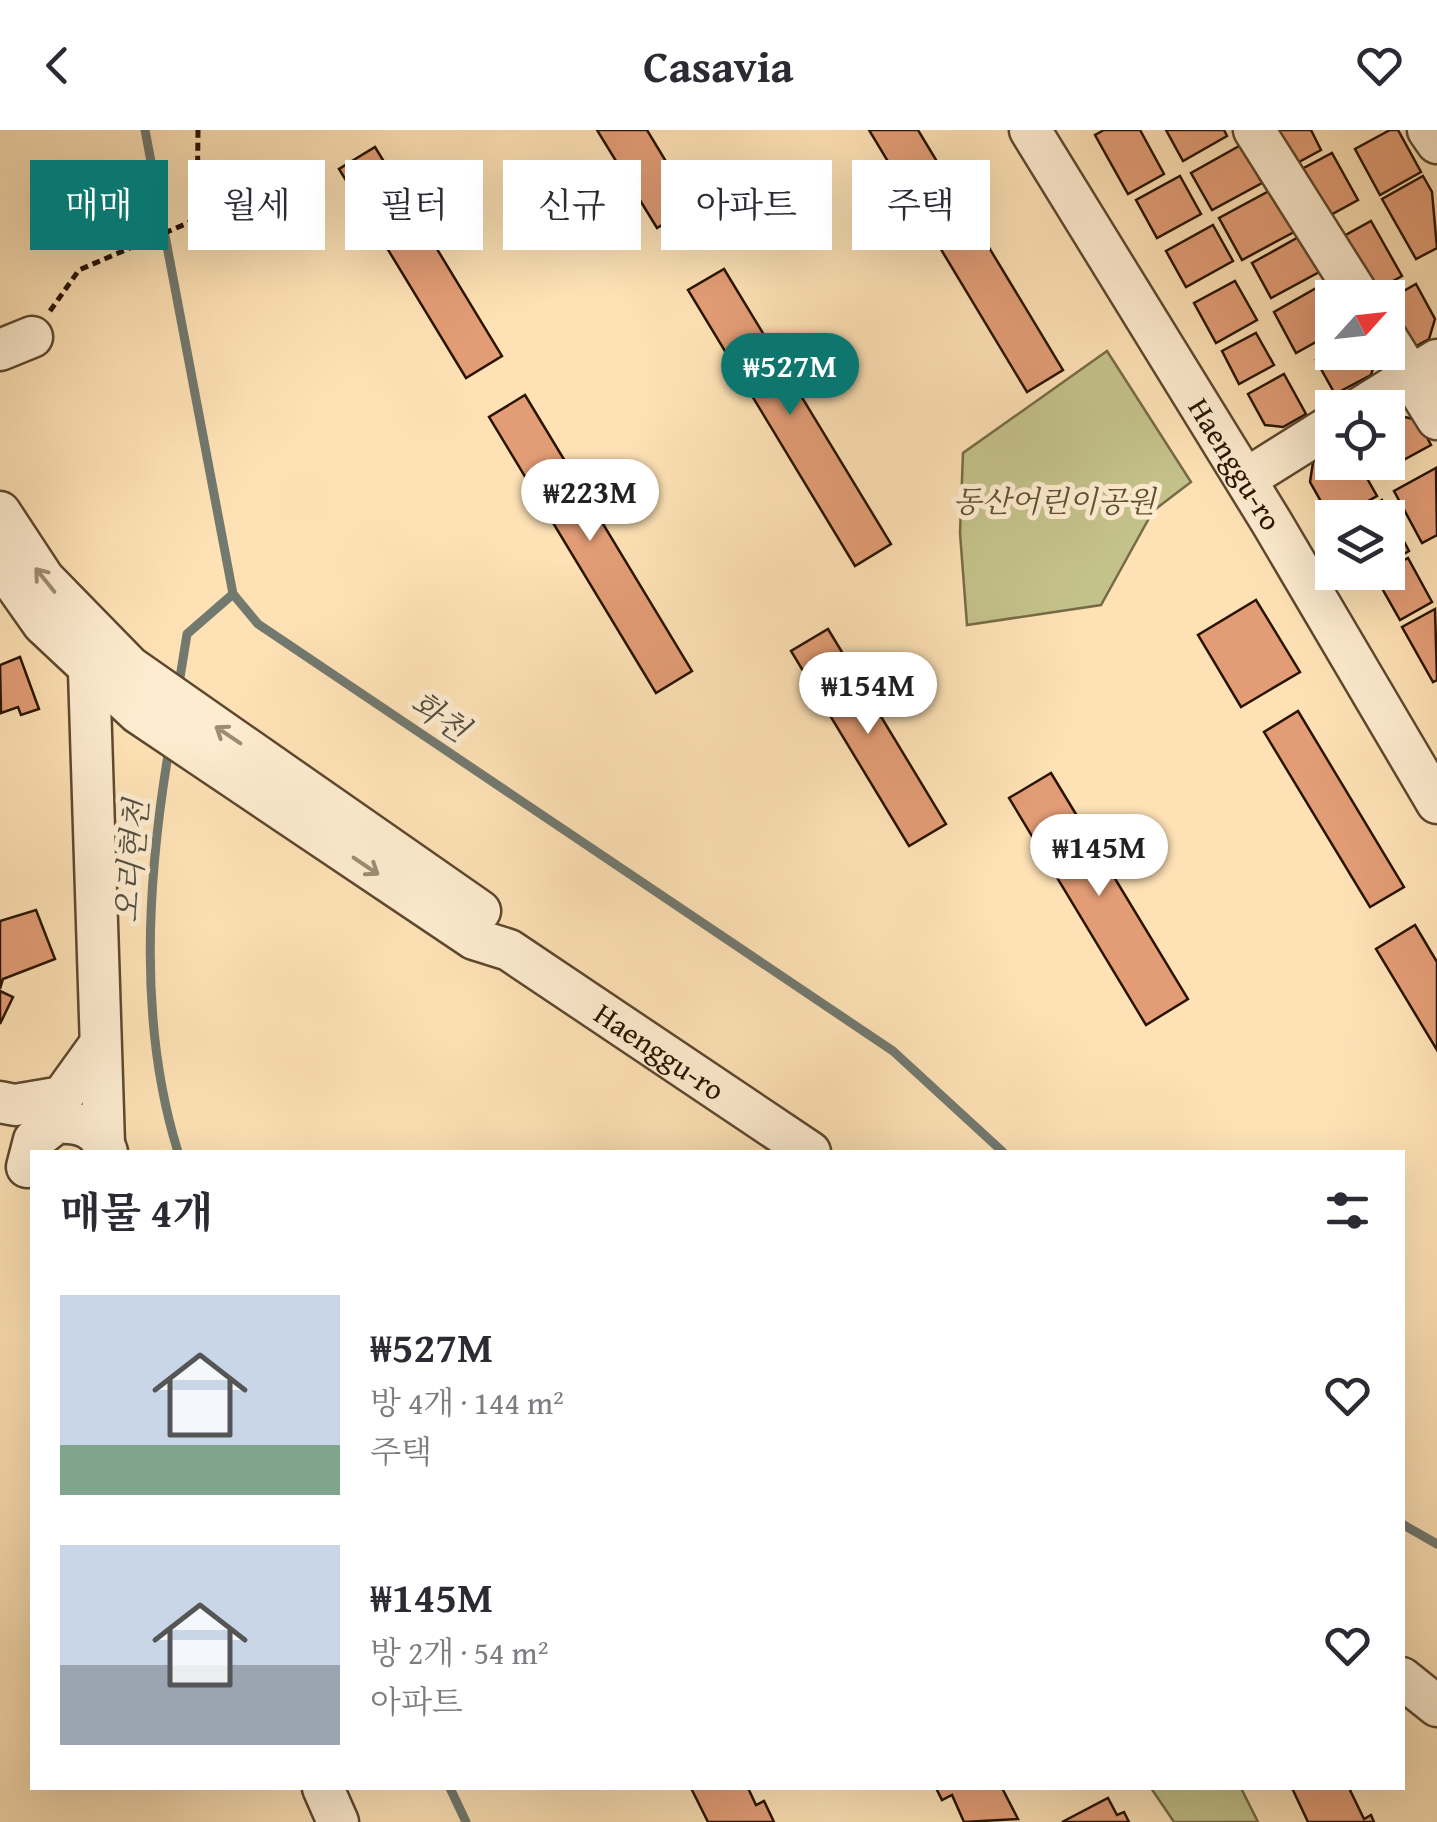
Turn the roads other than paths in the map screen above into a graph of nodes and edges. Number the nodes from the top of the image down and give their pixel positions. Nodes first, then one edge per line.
1 (1030, 130) edge
2 (1254, 130) edge
3 (1428, 130) edge
4 (1437, 143) edge
5 (1349, 280) edge
6 (1424, 368) edge
7 (1389, 390) edge
8 (1437, 419) edge
9 (1315, 435) edge
10 (1246, 479) junction
11 (0, 512) edge
12 (0, 563) edge
13 (99, 666) junction
14 (1437, 802) edge
15 (98, 1047) junction
16 (0, 1102) edge
17 (59, 1110) junction
18 (0, 1117) edge
19 (106, 1148) edge
20 (33, 1150) edge
21 (807, 1150) edge
22 (30, 1175) edge
23 (1405, 1680) edge
24 (1437, 1706) edge

1 - 10 street, Haenggu-ro
2 - 5 street
3 - 4 street
6 - 7 street
6 - 8 street
9 - 10 street
10 - 14 street, Haenggu-ro
13 -> 11 street
12 - 13 street
13 - 15 street
13 - 21 street, Haenggu-ro
15 - 17 street
15 - 19 street
16 - 17 street
17 - 19 street
17 - 20 street
18 - 22 street
23 - 24 street

